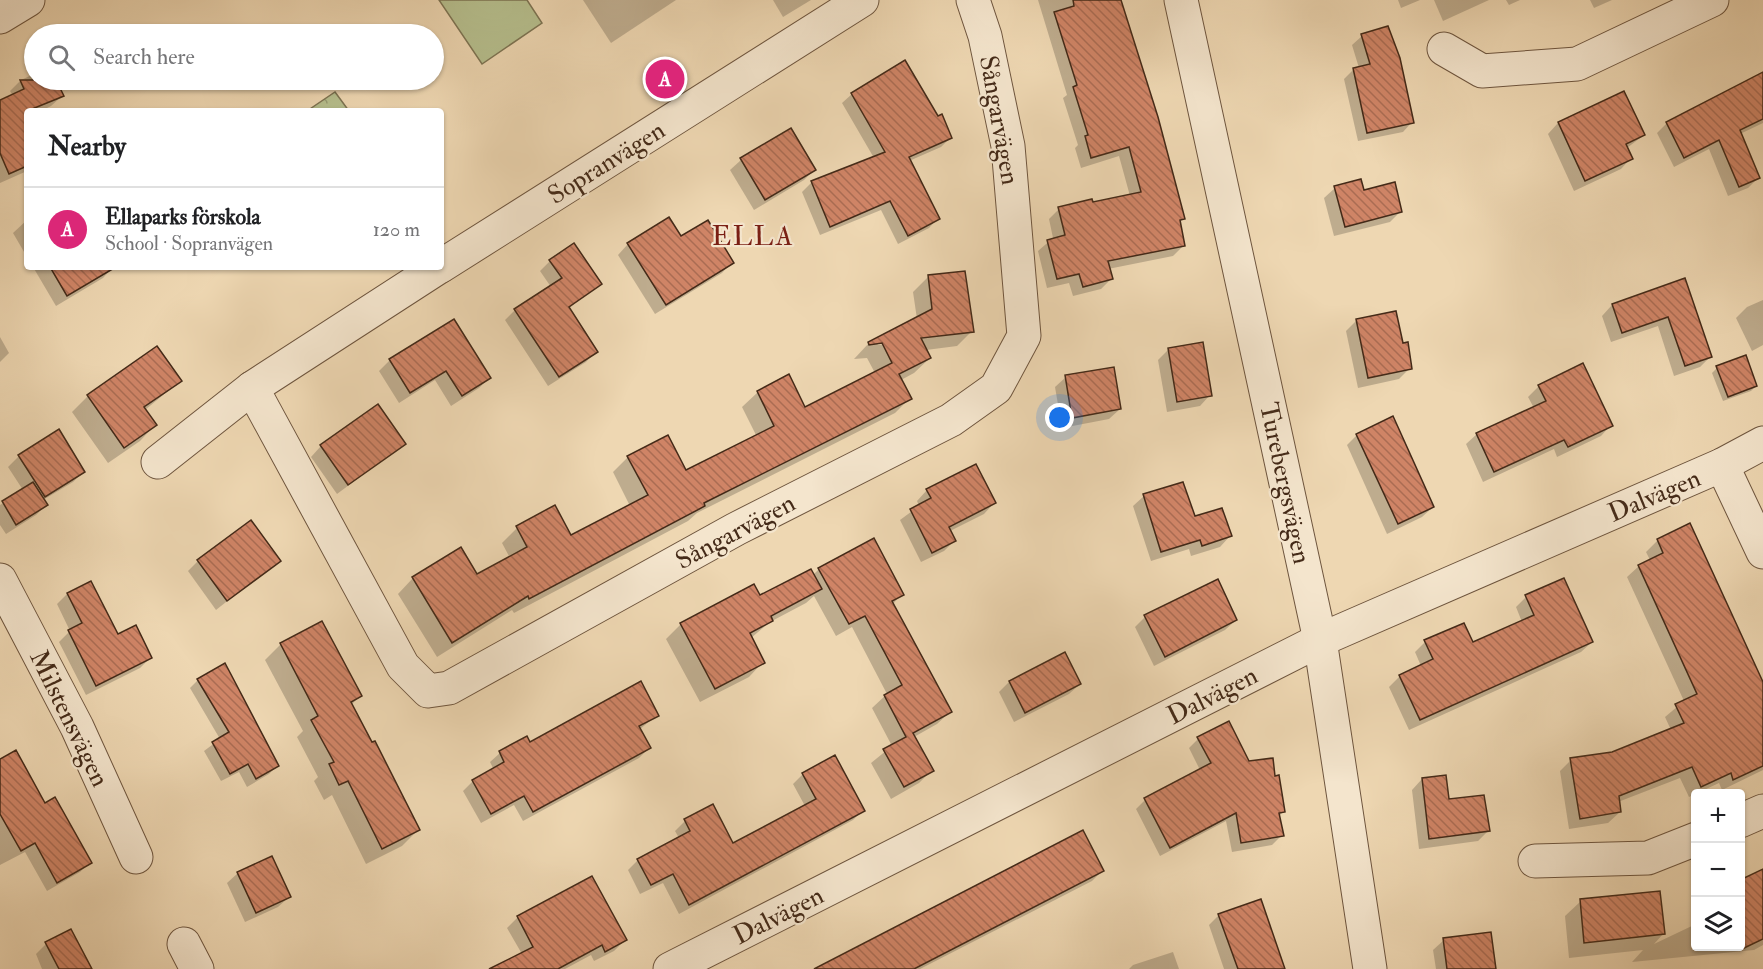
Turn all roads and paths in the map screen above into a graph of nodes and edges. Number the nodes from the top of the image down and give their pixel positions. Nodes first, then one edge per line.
1 (28, 0) edge
2 (862, 0) edge
3 (973, 0) edge
4 (1181, 0) edge
5 (1712, 0) edge
6 (0, 16) edge
7 (1444, 49) dead end
8 (444, 263) edge
9 (434, 270) edge
10 (252, 388) junction
11 (1763, 443) edge
12 (158, 462) dead end
13 (1722, 465) junction
14 (1763, 552) edge
15 (2, 588) edge
16 (1320, 640) junction
17 (1763, 812) edge
18 (1745, 819) edge
19 (1691, 841) edge
20 (136, 857) dead end
21 (1535, 861) dead end
22 (670, 969) edge
23 (1370, 969) edge

1 - 6 street
2 - 8 street, Sopranvägen
3 - 10 street, Sångarvägen
4 - 16 street, Turebergsvägen
5 - 7 street
9 - 10 street, Sopranvägen
10 - 12 street, Sopranvägen
11 - 13 street, Dalvägen
13 - 14 street
13 - 16 street, Dalvägen
15 - 20 street, Milstensvägen
16 - 22 street, Dalvägen
16 - 23 street, Turebergsvägen
17 - 18 street
19 - 21 street

